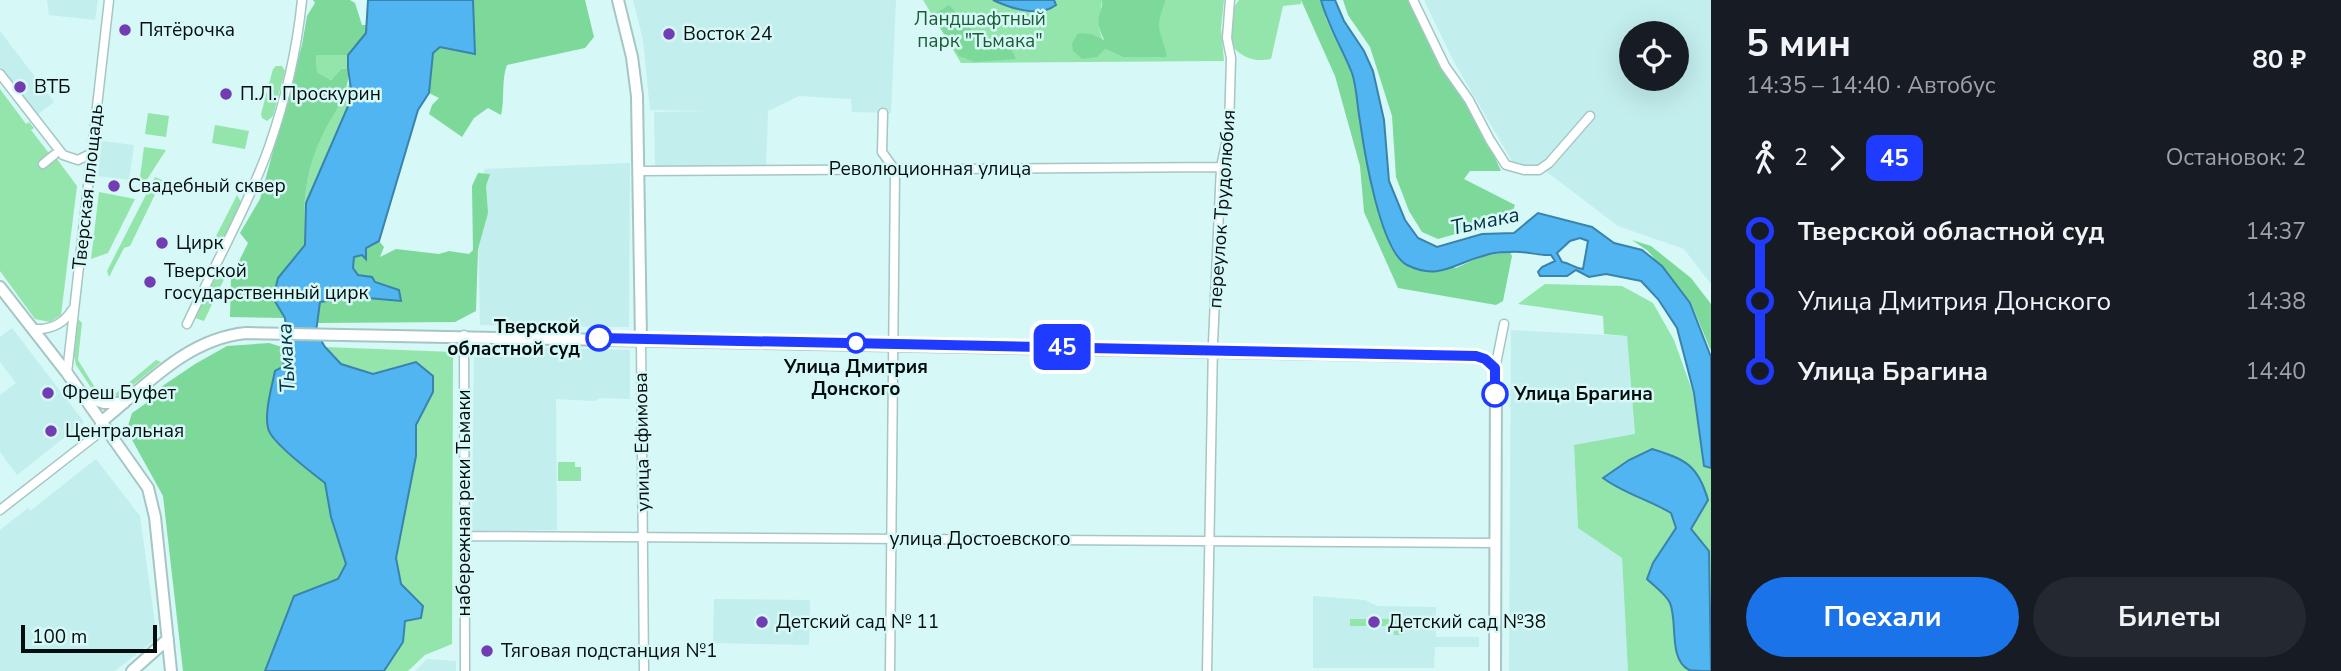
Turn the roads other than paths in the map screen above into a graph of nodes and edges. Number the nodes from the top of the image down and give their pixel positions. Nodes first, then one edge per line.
1 (109, 0) edge
2 (302, 0) edge
3 (618, 0) edge
4 (1230, 0) edge
5 (1413, 0) edge
6 (0, 74) edge
7 (883, 113) dead end
8 (1590, 116) dead end
9 (92, 153) junction
10 (54, 155) dead end
11 (43, 164) dead end
12 (1222, 167) junction
13 (895, 170) junction
14 (639, 171) junction
15 (0, 287) edge
16 (74, 307) junction
17 (187, 324) dead end
18 (1504, 324) dead end
19 (33, 329) junction
20 (464, 335) junction
21 (641, 339) junction
22 (894, 344) junction
23 (1213, 350) junction
24 (1494, 367) junction
25 (67, 373) junction
26 (81, 393) junction
27 (126, 402) junction
28 (101, 422) junction
29 (0, 510) edge
30 (464, 536) junction
31 (643, 537) junction
32 (892, 539) junction
33 (1211, 541) junction
34 (1495, 542) junction
35 (168, 639) junction
36 (144, 661) junction
37 (132, 671) edge
38 (171, 671) edge
39 (465, 671) edge
40 (644, 671) edge
41 (890, 671) edge
42 (1207, 671) edge
43 (1495, 671) edge

1 - 9 street, Тверская площадь
2 - 17 street
3 - 14 street
4 - 12 street, переулок Трудолюбия
5 - 8 street
6 - 9 street
7 - 13 street
9 - 16 street, Тверская площадь
10 - 11 street
12 - 13 street, Революционная улица
12 - 23 street, переулок Трудолюбия
13 - 14 street, Революционная улица
13 - 22 street
14 - 21 street, улица Ефимова
15 - 19 street
16 - 19 street
16 - 25 street, Тверская площадь
18 - 24 street
19 - 25 street
20 - 21 street
20 - 27 street
20 - 30 street, набережная реки Тьмаки
21 - 22 street
21 - 31 street, улица Ефимова
22 - 23 street
22 - 32 street
23 - 24 street
23 - 33 street, переулок Трудолюбия
24 - 34 street
25 - 26 street
26 - 27 street
26 - 28 street
27 - 28 street
28 - 29 street
28 - 35 street
30 - 31 street, улица Достоевского
30 - 39 street, набережная реки Тьмаки
31 - 32 street, улица Достоевского
31 - 40 street, улица Ефимова
32 - 33 street, улица Достоевского
32 - 41 street
33 - 34 street, улица Достоевского
33 - 42 street, переулок Трудолюбия
34 - 43 street
35 - 36 street
35 - 38 street
36 - 37 street
36 - 38 street

